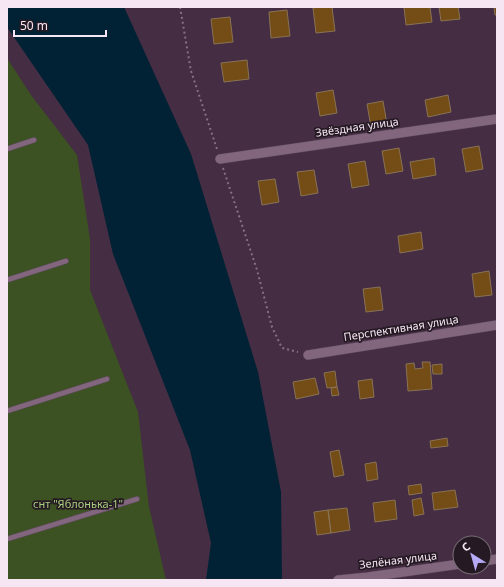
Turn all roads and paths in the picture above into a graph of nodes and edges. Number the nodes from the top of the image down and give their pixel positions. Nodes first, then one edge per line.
1 (180, 7) edge
2 (497, 119) edge
3 (34, 140) dead end
4 (7, 149) edge
5 (220, 159) junction
6 (66, 261) dead end
7 (7, 280) edge
8 (497, 325) edge
9 (308, 355) joint
10 (107, 379) dead end
11 (7, 411) edge
12 (137, 499) dead end
13 (7, 539) edge
14 (452, 565) edge
15 (368, 578) edge
16 (338, 580) edge

1 - 5 path
2 - 5 street, Звёздная улица
3 - 4 lane
5 - 9 path
6 - 7 lane
8 - 9 street, Перспективная улица
10 - 11 lane
12 - 13 lane
14 - 15 street, Зелёная улица
15 - 16 street, Зелёная улица

